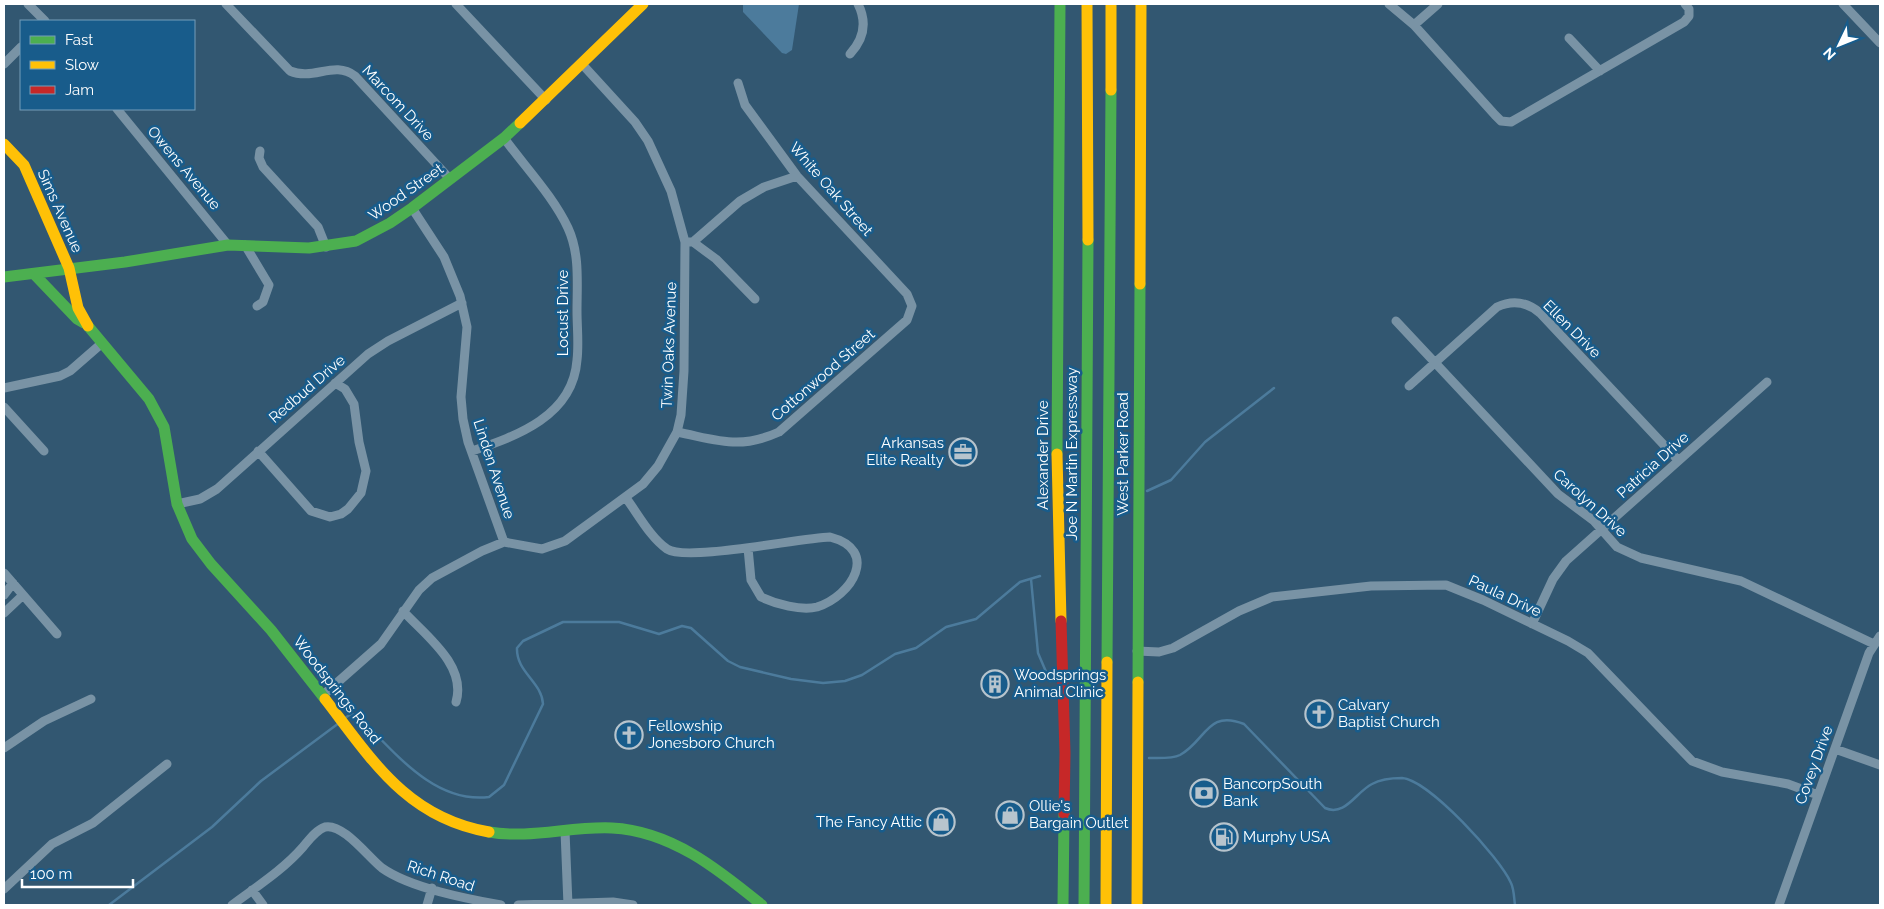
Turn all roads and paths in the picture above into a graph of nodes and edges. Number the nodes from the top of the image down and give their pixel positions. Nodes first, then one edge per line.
1 (28, 4) edge
2 (226, 4) edge
3 (456, 4) edge
4 (858, 4) edge
5 (1060, 4) edge
6 (1087, 4) edge
7 (1111, 4) edge
8 (1141, 4) edge
9 (1389, 4) edge
10 (1438, 4) edge
11 (1685, 4) edge
12 (1843, 4) edge
13 (637, 6) edge
14 (44, 20) edge
15 (1414, 25) junction
16 (1569, 38) dead end
17 (1880, 43) edge
18 (20, 48) edge
19 (850, 54) dead end
20 (4, 64) edge
21 (582, 64) junction
22 (1600, 71) junction
23 (738, 82) dead end
24 (546, 100) junction
25 (119, 110) edge
26 (504, 138) junction
27 (4, 144) edge
28 (260, 151) dead end
29 (797, 176) junction
30 (450, 179) junction
31 (412, 208) junction
32 (689, 242) junction
33 (228, 245) junction
34 (245, 245) junction
35 (326, 247) junction
36 (69, 268) junction
37 (34, 274) junction
38 (4, 278) edge
39 (755, 298) dead end
40 (462, 303) junction
41 (258, 306) dead end
42 (912, 306) joint
43 (1396, 321) dead end
44 (86, 324) junction
45 (101, 344) junction
46 (1434, 364) junction
47 (1767, 382) dead end
48 (335, 383) junction
49 (1409, 386) dead end
50 (4, 388) edge
51 (4, 407) edge
52 (677, 432) junction
53 (44, 451) dead end
54 (472, 451) junction
55 (258, 452) junction
56 (1678, 460) junction
57 (626, 498) junction
58 (177, 504) junction
59 (1601, 529) junction
60 (504, 542) junction
61 (748, 548) junction
62 (4, 573) edge
63 (13, 584) junction
64 (4, 596) edge
65 (22, 596) junction
66 (403, 612) junction
67 (4, 613) edge
68 (1532, 624) junction
69 (58, 634) dead end
70 (1880, 636) edge
71 (1874, 644) junction
72 (1137, 651) junction
73 (322, 696) junction
74 (91, 699) dead end
75 (456, 702) dead end
76 (4, 748) edge
77 (1835, 750) junction
78 (167, 764) dead end
79 (1880, 765) edge
80 (1818, 795) junction
81 (565, 831) junction
82 (432, 888) junction
83 (4, 889) edge
84 (252, 890) junction
85 (568, 904) edge
86 (232, 905) edge
87 (263, 905) edge
88 (427, 905) edge
89 (501, 905) edge
90 (518, 905) edge
91 (633, 905) edge
92 (762, 905) edge
93 (1063, 905) edge
94 (1084, 905) edge
95 (1106, 905) edge
96 (1137, 905) edge
97 (1779, 905) edge

1 - 14 street
2 - 30 street, Marcom Drive
3 - 24 street
4 - 19 street
5 - 93 main road, Alexander Drive
6 - 94 main road, Joe N Martin Expressway
7 - 95 main road
8 - 72 main road, West Parker Road
9 - 15 street
10 - 15 street
11 - 22 street
12 - 17 street
13 - 21 main road, Wood Street
15 - 22 street
16 - 22 street
18 - 20 street
21 - 24 main road, Wood Street
21 - 32 street, Twin Oaks Avenue
23 - 29 street, White Oak Street
24 - 26 main road, Wood Street
25 - 33 street, Owens Avenue
26 - 30 main road, Wood Street
26 - 54 street, Locust Drive
27 - 36 main road, Sims Avenue
28 - 35 street
29 - 32 street
29 - 42 street, White Oak Street
30 - 31 main road, Wood Street
31 - 35 main road, Wood Street
31 - 40 street, Linden Avenue
32 - 39 street
32 - 52 street, Twin Oaks Avenue
33 - 34 main road, Wood Street
33 - 36 main road, Wood Street
34 - 35 main road, Wood Street
34 - 41 street
36 - 37 main road, Wood Street
36 - 44 main road, Woodsprings Road
37 - 38 main road, Wood Street
37 - 44 main road
40 - 48 street, Redbud Drive
40 - 54 street, Linden Avenue
42 - 52 street, Cottonwood Street
43 - 46 street, Carolyn Drive
44 - 45 main road, Woodsprings Road
45 - 50 street
45 - 58 main road, Woodsprings Road
46 - 49 street, Ellen Drive
46 - 56 street, Ellen Drive
46 - 59 street, Carolyn Drive
47 - 56 street, Patricia Drive
48 - 55 street, Redbud Drive
48 - 55 street
51 - 53 street
52 - 57 street, Twin Oaks Avenue
54 - 60 street, Linden Avenue
55 - 58 street, Redbud Drive
56 - 59 street, Patricia Drive
57 - 60 street, Twin Oaks Avenue
57 - 61 street
58 - 73 main road, Woodsprings Road
59 - 68 street, Patricia Drive
59 - 71 street, Carolyn Drive
60 - 66 street
61 - 61 street
62 - 63 street
63 - 64 street
63 - 65 street
65 - 67 street
65 - 69 street
66 - 73 street
66 - 75 street
68 - 72 street, Paula Drive
68 - 80 street, Paula Drive
70 - 71 street, Covey Drive
71 - 77 street, Covey Drive
72 - 96 main road, West Parker Road
73 - 81 main road, Woodsprings Road
74 - 76 street
77 - 79 street
77 - 80 street, Covey Drive
78 - 83 street
80 - 97 street, Covey Drive
81 - 85 street
81 - 92 main road, Woodsprings Road
82 - 84 street, Rich Road
82 - 88 street
82 - 89 street, Rich Road
84 - 86 street
84 - 87 street
85 - 90 street
85 - 91 street

